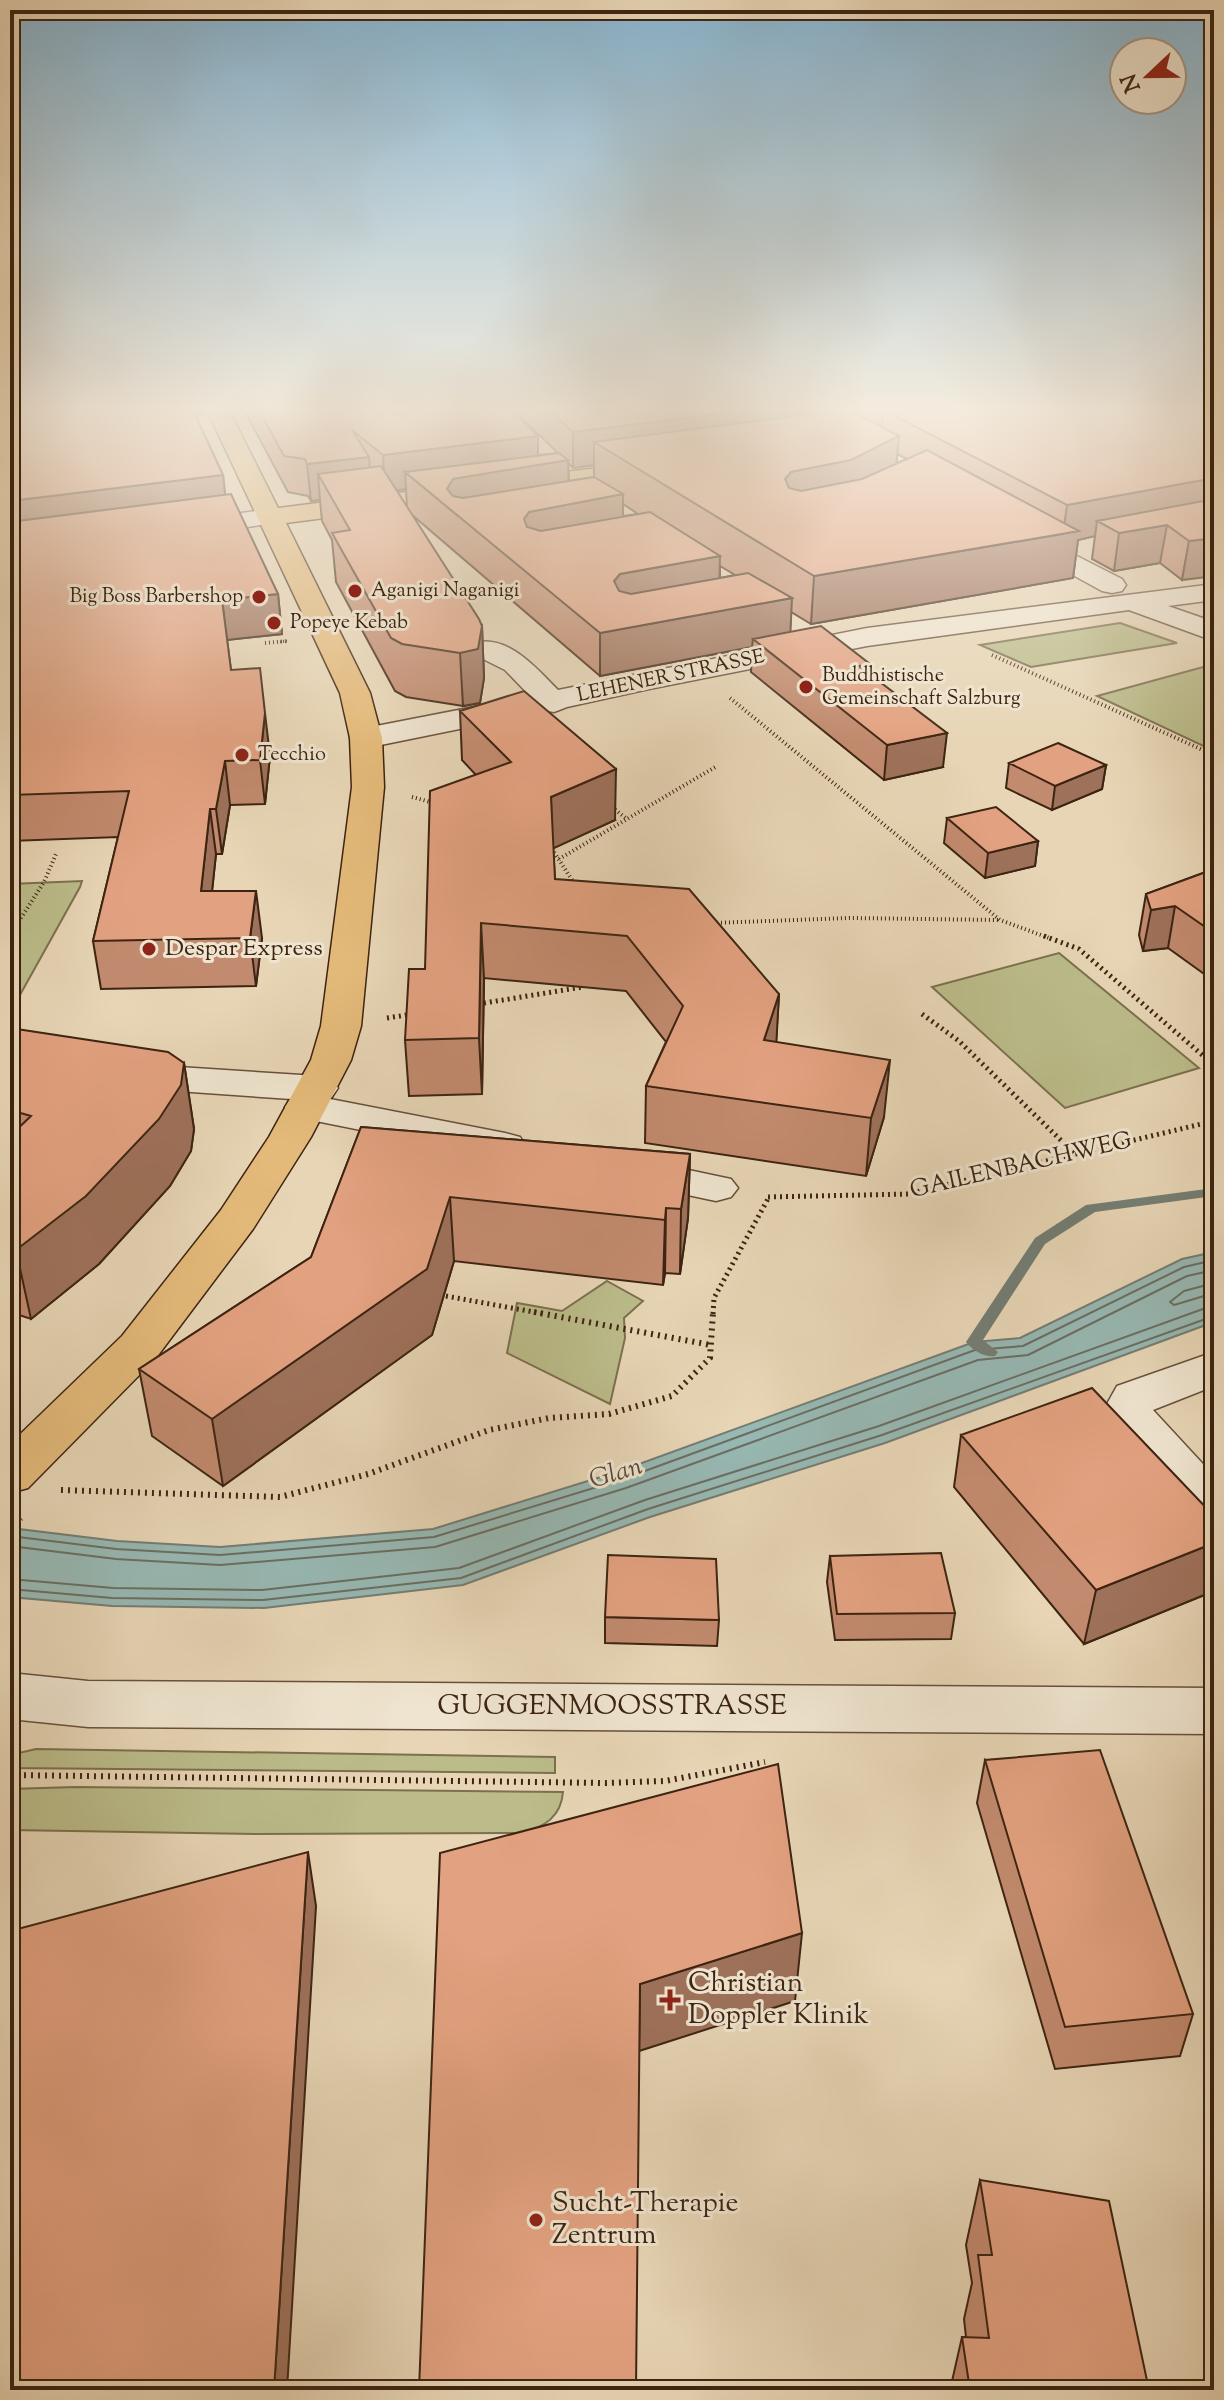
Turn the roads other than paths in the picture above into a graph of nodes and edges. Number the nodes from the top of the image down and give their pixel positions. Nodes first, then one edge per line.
1 (249, 520) edge
2 (272, 520) edge
3 (1006, 526) edge
4 (162, 532) edge
5 (1091, 549) dead end
6 (1058, 555) junction
7 (1214, 592) edge
8 (1122, 593) junction
9 (1214, 632) edge
10 (485, 649) edge
11 (554, 703) junction
12 (366, 738) junction
13 (10, 1061) edge
14 (312, 1098) junction
15 (548, 1155) edge
16 (594, 1164) edge
17 (716, 1188) road end
18 (1214, 1368) edge
19 (10, 1475) edge
20 (1214, 1509) edge
21 (10, 1696) edge
22 (1214, 1711) edge

1 - 4 street
2 - 12 main road
3 - 6 street
5 - 6 street
6 - 8 street
7 - 8 street, LEHENER STRASSE
8 - 9 street
8 - 11 street, LEHENER STRASSE
10 - 11 street
11 - 12 street, LEHENER STRASSE
12 - 14 main road
13 - 14 street
14 - 15 street
14 - 19 main road
16 - 17 street
18 - 20 street
21 - 22 street, GUGGENMOOSSTRASSE

